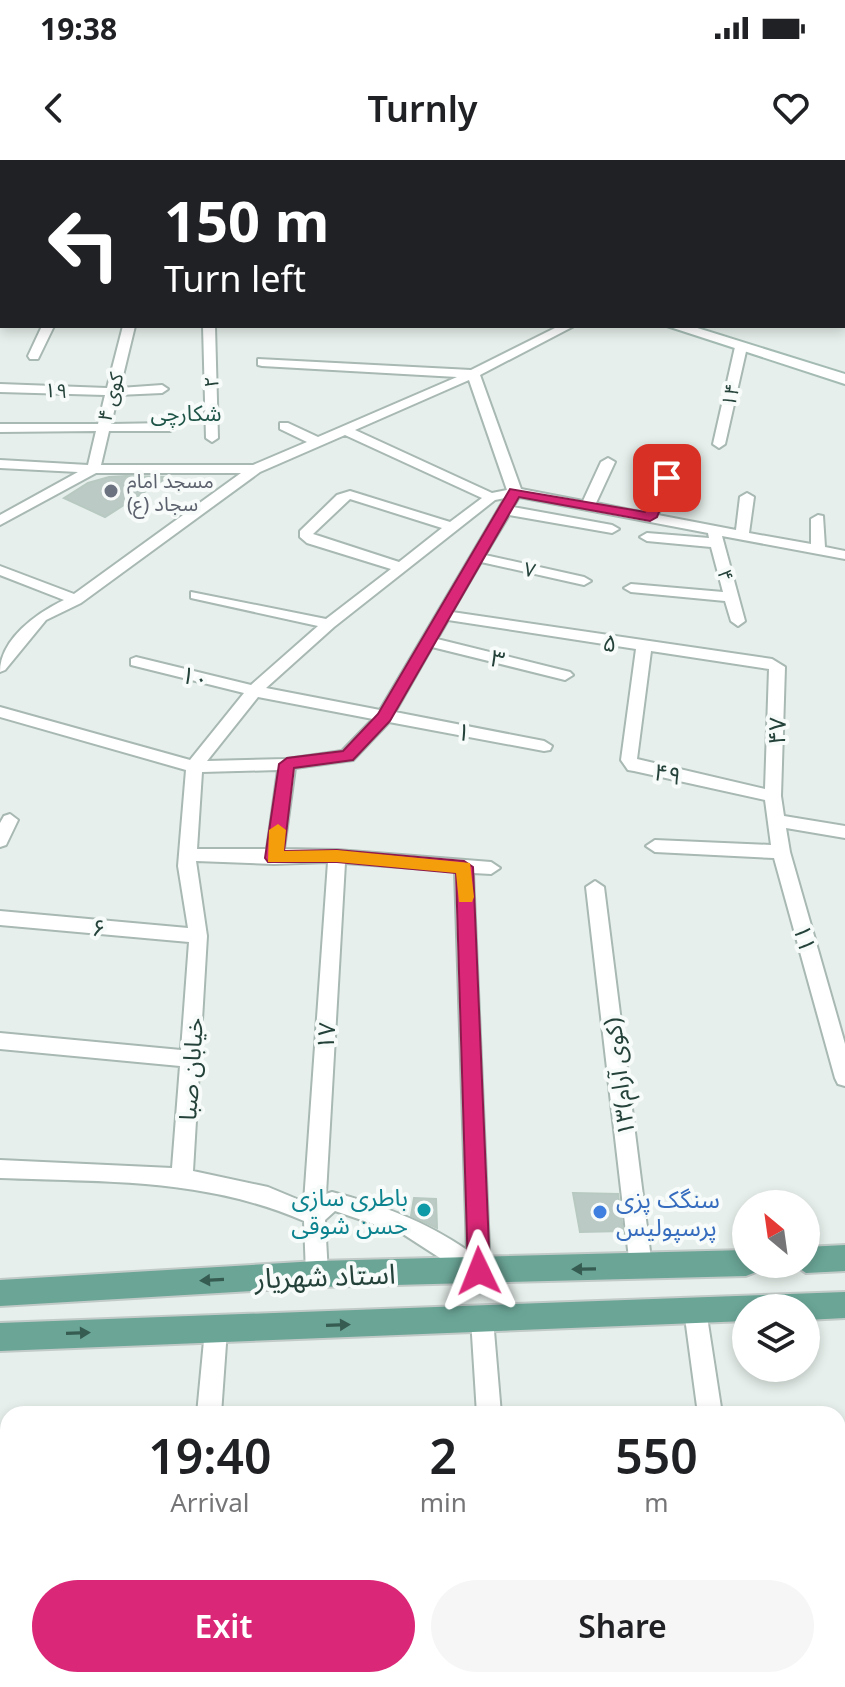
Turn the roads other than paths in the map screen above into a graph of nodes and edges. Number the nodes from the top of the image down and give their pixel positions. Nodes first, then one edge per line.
1 (47, 328) edge
2 (128, 328) edge
3 (209, 328) edge
4 (564, 328) edge
5 (681, 328) edge
6 (741, 347) junction
7 (34, 356) dead end
8 (262, 362) dead end
9 (473, 374) junction
10 (845, 379) edge
11 (0, 388) edge
12 (162, 389) dead end
13 (111, 392) junction
14 (284, 426) dead end
15 (170, 427) dead end
16 (0, 428) edge
17 (101, 428) junction
18 (347, 431) junction
19 (212, 438) dead end
20 (320, 443) junction
21 (719, 444) dead end
22 (608, 462) dead end
23 (0, 464) edge
24 (93, 469) junction
25 (255, 469) junction
26 (667, 478) dead end
27 (515, 492) junction
28 (491, 497) junction
29 (747, 497) dead end
30 (588, 505) junction
31 (504, 510) junction
32 (650, 517) junction
33 (818, 519) dead end
34 (0, 521) edge
35 (452, 527) junction
36 (612, 529) dead end
37 (742, 535) junction
38 (716, 536) junction
39 (647, 537) dead end
40 (818, 549) junction
41 (845, 555) edge
42 (476, 557) junction
43 (403, 568) junction
44 (0, 570) edge
45 (584, 581) dead end
46 (631, 588) dead end
47 (196, 595) dead end
48 (732, 597) junction
49 (76, 600) junction
50 (442, 615) junction
51 (738, 621) dead end
52 (329, 624) junction
53 (431, 642) junction
54 (644, 647) junction
55 (136, 662) dead end
56 (0, 667) edge
57 (777, 667) joint
58 (565, 675) dead end
59 (254, 691) junction
60 (0, 712) edge
61 (384, 717) junction
62 (544, 746) dead end
63 (287, 764) junction
64 (194, 767) junction
65 (773, 796) junction
66 (10, 820) dead end
67 (775, 820) junction
68 (845, 832) edge
69 (0, 841) edge
70 (655, 846) dead end
71 (781, 852) junction
72 (187, 855) junction
73 (337, 856) junction
74 (274, 858) junction
75 (464, 867) junction
76 (491, 868) dead end
77 (595, 887) dead end
78 (0, 918) edge
79 (198, 936) junction
80 (838, 1025) edge
81 (0, 1041) edge
82 (191, 1059) junction
83 (845, 1078) edge
84 (0, 1169) edge
85 (182, 1177) junction
86 (314, 1216) junction
87 (845, 1258) edge
88 (820, 1259) edge
89 (732, 1264) edge
90 (641, 1267) junction
91 (479, 1271) junction
92 (317, 1274) junction
93 (0, 1293) edge
94 (845, 1305) edge
95 (820, 1306) edge
96 (732, 1309) edge
97 (695, 1310) junction
98 (482, 1319) junction
99 (216, 1330) junction
100 (0, 1337) edge
101 (210, 1406) edge
102 (488, 1406) edge
103 (709, 1406) edge

1 - 7 street
2 - 13 street, کوی ۴
3 - 19 street, ۲
4 - 9 street
5 - 6 main road
6 - 10 main road
6 - 21 street, ۱۴
8 - 9 street
9 - 18 street
9 - 27 street
11 - 13 street, ۱۹
12 - 13 street, ۱۹
13 - 17 street, کوی ۴
14 - 20 street
15 - 17 street
16 - 17 street
17 - 24 street, کوی ۴
18 - 20 street
18 - 28 street
20 - 25 street
22 - 30 street
23 - 24 street
24 - 25 street
24 - 34 street
25 - 49 street
26 - 32 street
27 - 28 street
27 - 30 street
27 - 31 street
28 - 35 street
29 - 37 street
30 - 32 street
31 - 36 street
31 - 42 street
32 - 38 street
33 - 40 street
35 - 43 street
35 - 43 street
37 - 38 street
37 - 40 street
38 - 39 street
38 - 48 street, ۴
40 - 41 street
42 - 45 street, ۷
42 - 50 street
43 - 52 street
44 - 49 street
46 - 48 street
47 - 52 street
48 - 51 street, ۴
49 - 56 street
50 - 53 street
50 - 54 street, ۵
52 - 59 street
53 - 58 street, ۳
53 - 61 street
54 - 57 street, ۵
54 - 65 street, ۴۹
55 - 59 street, ۱۰
57 - 65 street, ۴۷
59 - 61 street, ۱۰
59 - 64 street
60 - 64 street
61 - 62 street, ۱
61 - 63 street
63 - 64 street
63 - 74 street
64 - 72 street, خیابان صبا
65 - 67 street, ۱۱
66 - 69 street
67 - 68 street
67 - 71 street, ۱۱
70 - 71 street
71 - 80 street, ۱۱
72 - 74 street
72 - 79 street, خیابان صبا
73 - 74 street
73 - 75 street
73 - 86 street, ۱۷
75 - 76 street
75 - 91 street
77 - 90 street, ۱۳(کوی آرام)
78 - 79 street, ۶
79 - 82 street, خیابان صبا
80 - 83 street, ۱۱
81 - 82 street
82 - 85 street, خیابان صبا
84 - 85 street
85 - 86 street
86 - 91 street
86 - 92 street
87 - 88 main road
89 - 90 main road, استاد شهریار
90 -> 91 main road, استاد شهریار
91 - 92 main road, استاد شهریار
92 -> 93 main road, استاد شهریار
94 - 95 main road
96 - 97 main road, استاد شهریار
97 - 98 main road, استاد شهریار
97 - 103 street
99 -> 98 main road, استاد شهریار
98 - 102 street
100 -> 99 main road, استاد شهریار
99 - 101 street

